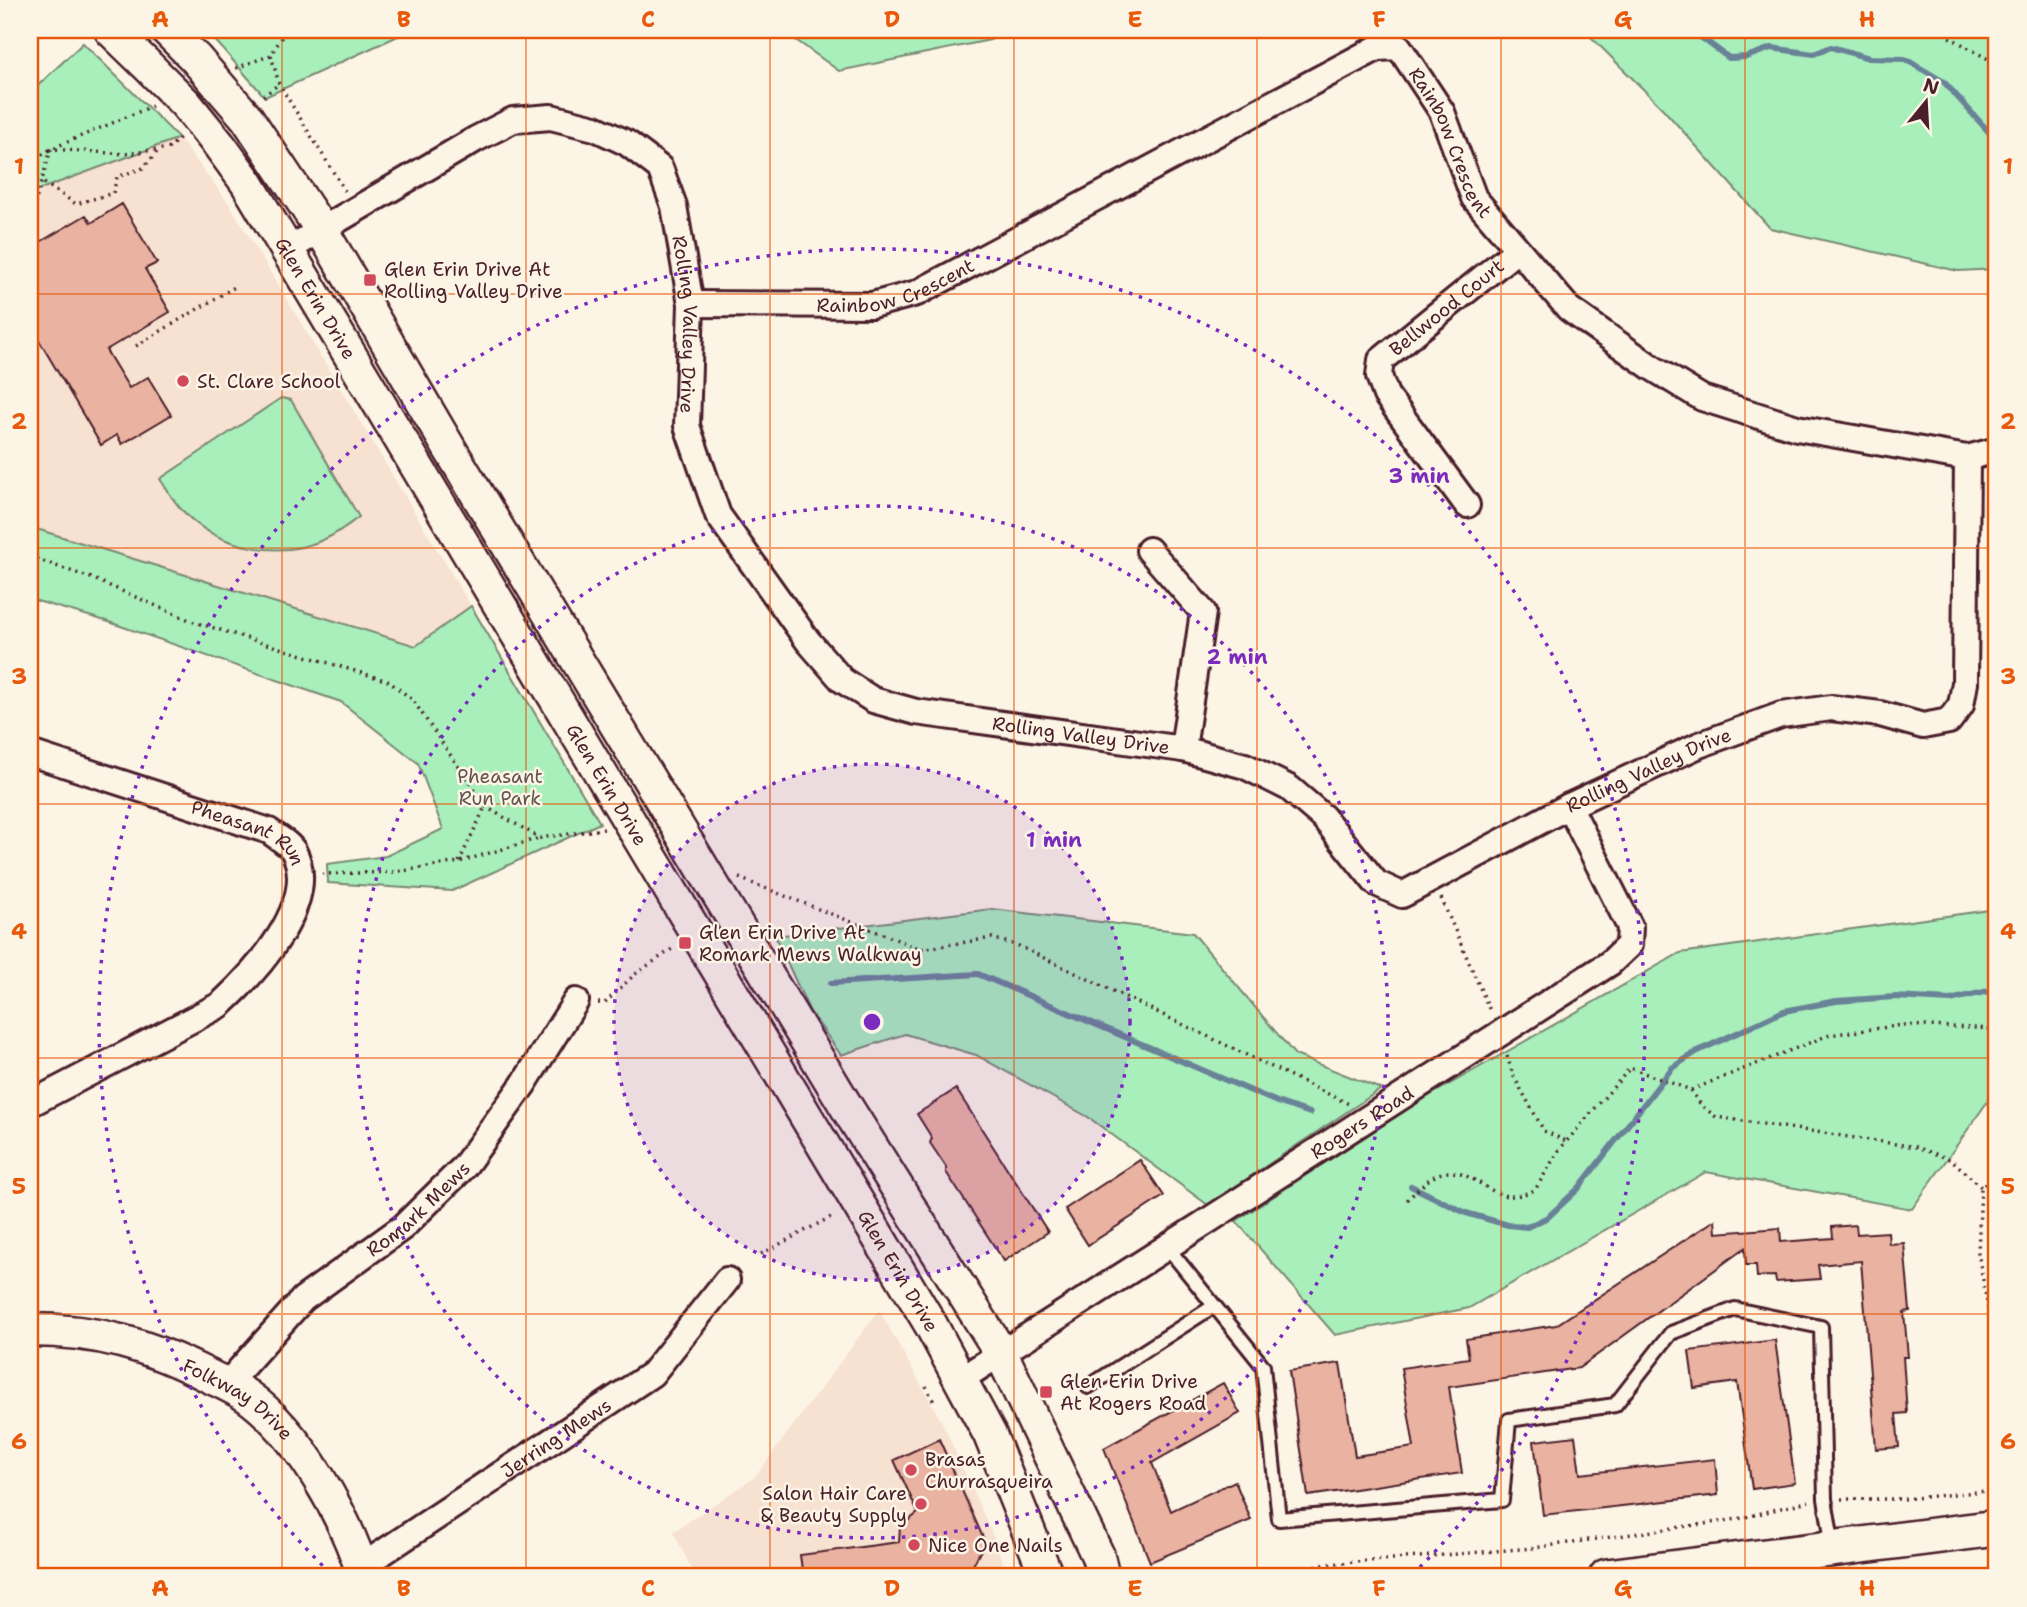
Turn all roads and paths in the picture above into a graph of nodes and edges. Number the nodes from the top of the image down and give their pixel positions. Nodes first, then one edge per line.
1 (111, 30) edge
2 (167, 30) edge
3 (286, 30) edge
4 (1937, 30) edge
5 (271, 55) junction
6 (243, 64) dead end
7 (1997, 64) edge
8 (279, 84) junction
9 (254, 108) junction
10 (145, 109) dead end
11 (181, 137) dead end
12 (51, 149) junction
13 (159, 149) junction
14 (30, 162) edge
15 (43, 183) junction
16 (30, 209) edge
17 (356, 209) junction
18 (321, 229) junction
19 (287, 250) junction
20 (1517, 250) junction
21 (238, 285) dead end
22 (691, 304) junction
23 (136, 346) dead end
24 (1997, 450) edge
25 (1967, 458) junction
26 (1467, 505) dead end
27 (1149, 550) dead end
28 (30, 557) edge
29 (1183, 749) junction
30 (30, 753) edge
31 (1569, 806) junction
32 (486, 807) junction
33 (606, 829) dead end
34 (540, 838) junction
35 (459, 862) junction
36 (299, 868) junction
37 (737, 878) dead end
38 (677, 946) dead end
39 (576, 1001) joint
40 (1997, 1030) edge
41 (1691, 1090) junction
42 (30, 1104) edge
43 (1373, 1115) junction
44 (1997, 1176) edge
45 (1981, 1186) junction
46 (1407, 1200) dead end
47 (831, 1217) dead end
48 (1167, 1247) junction
49 (761, 1254) dead end
50 (727, 1280) dead end
51 (1214, 1306) junction
52 (30, 1330) edge
53 (1001, 1353) junction
54 (1997, 1357) edge
55 (961, 1379) junction
56 (226, 1385) junction
57 (926, 1387) dead end
58 (1088, 1387) dead end
59 (935, 1404) dead end
60 (1997, 1490) edge
61 (1825, 1499) junction
62 (1995, 1528) edge
63 (1834, 1550) junction
64 (363, 1572) edge
65 (1116, 1573) edge
66 (1686, 1573) edge
67 (1047, 1577) edge
68 (1140, 1577) edge
69 (1158, 1577) edge
70 (1193, 1577) edge
71 (1225, 1577) edge
72 (1607, 1577) edge

1 - 19 street, Glen Erin Drive, bridge
2 - 9 street, Glen Erin Drive, bridge
3 - 5 path
4 - 7 path
5 - 6 path
5 - 8 path
8 - 9 path
8 - 17 path
9 - 18 street, Glen Erin Drive
10 - 12 path
11 - 13 path
12 - 13 path
12 - 14 path
12 - 15 path
13 - 15 path
15 - 16 path
17 - 18 street, Rolling Valley Drive
17 - 22 street, Rolling Valley Drive
18 - 19 street, Rolling Valley Drive
18 - 53 street, Glen Erin Drive
19 - 55 street, Glen Erin Drive
20 - 22 street, Rainbow Crescent
20 - 25 street, Rainbow Crescent
20 - 26 street, Bellwood Court
21 - 23 path
22 - 29 street, Rolling Valley Drive
24 - 25 street, Rainbow Crescent
25 - 31 street, Rolling Valley Drive
27 - 29 street
28 - 32 path
29 - 31 street, Rolling Valley Drive
30 - 36 street, Pheasant Run
31 - 43 street, Rogers Road
32 - 34 path
32 - 35 path
33 - 34 path
34 - 35 path
35 - 36 path
36 - 42 street, Pheasant Run
37 - 43 path
38 - 39 path
39 - 56 street, Romark Mews
40 - 41 path
41 - 45 path
41 - 46 path
43 - 48 street, Rogers Road
44 - 45 path
45 - 54 path
47 - 49 path
48 - 51 lane
48 - 53 street, Rogers Road
50 - 64 street, Jerring Mews
51 - 58 lane
51 - 61 lane
52 - 56 street, Folkway Drive
53 - 55 street, Rogers Road
53 - 65 street, Glen Erin Drive
55 - 67 street, Glen Erin Drive
56 - 64 street, Folkway Drive
57 - 59 path
60 - 61 path
61 - 63 lane
61 - 71 path
62 - 63 main road
63 - 66 main road
65 - 68 path
66 - 72 main road
69 - 70 path

